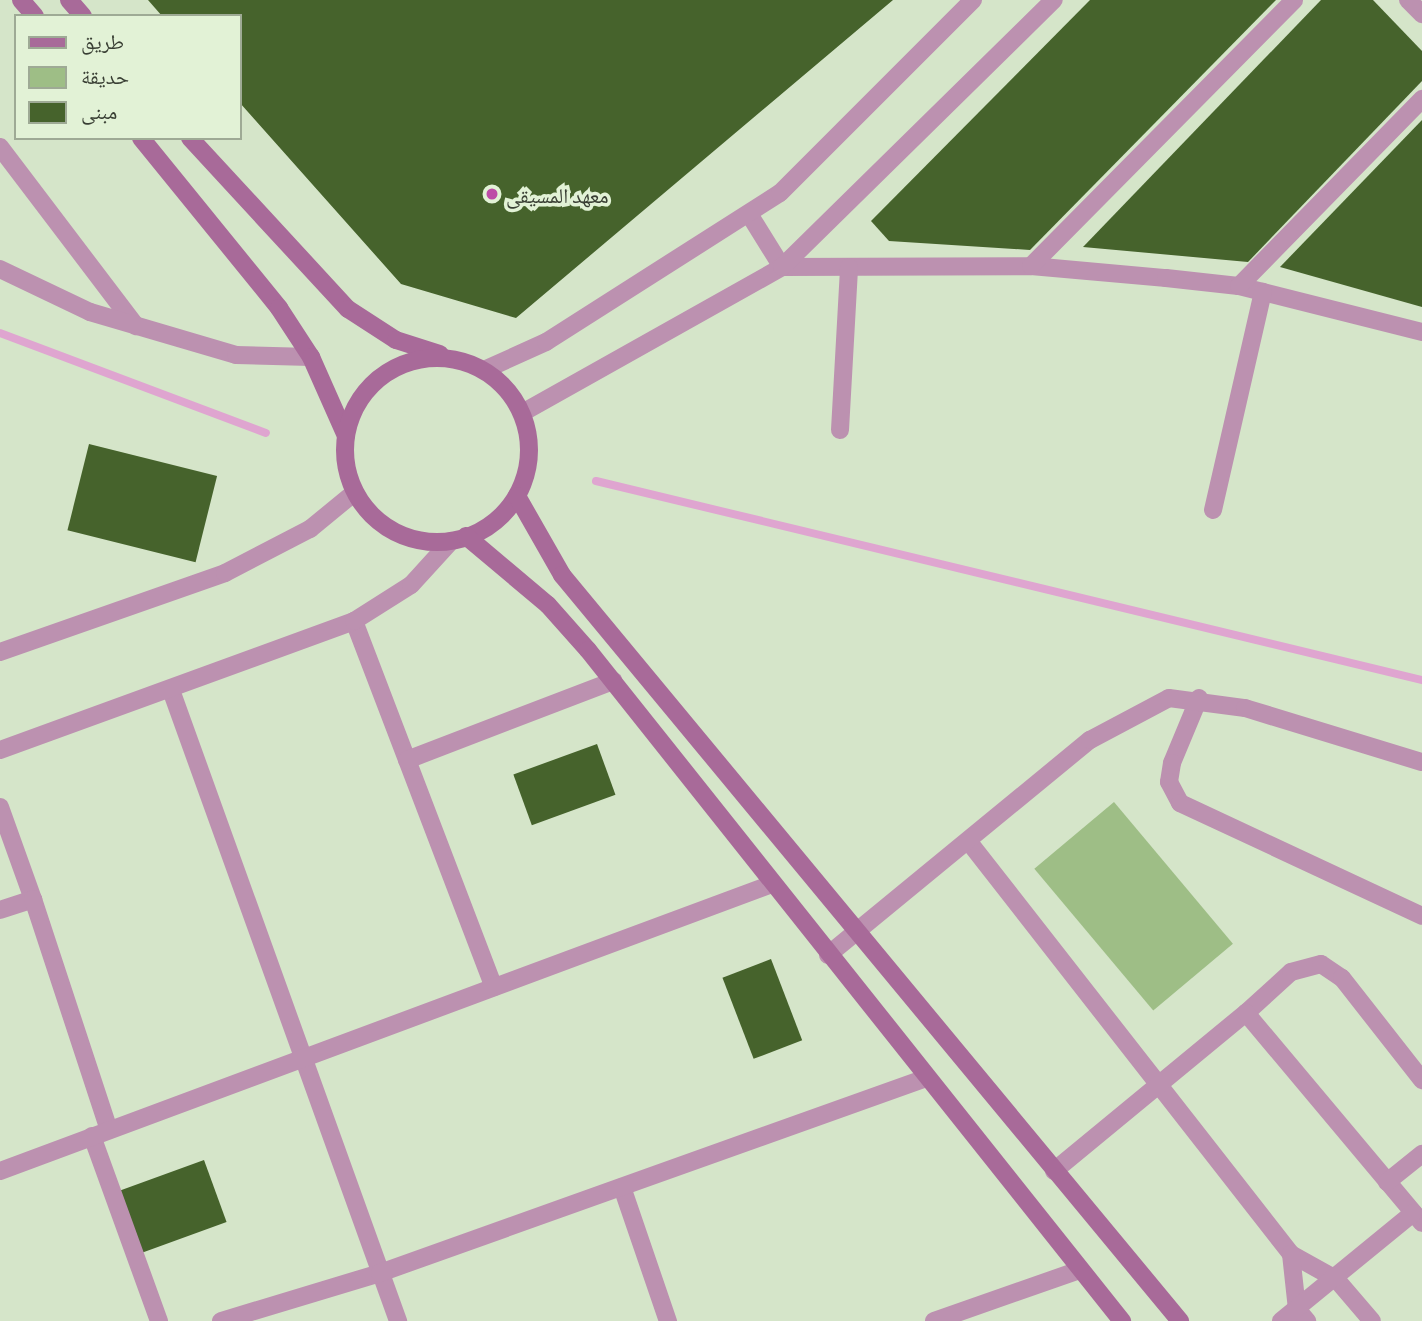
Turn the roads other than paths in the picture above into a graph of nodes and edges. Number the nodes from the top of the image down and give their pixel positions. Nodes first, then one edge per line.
1 (21, 0) edge
2 (69, 0) edge
3 (973, 0) edge
4 (1054, 0) edge
5 (1294, 0) edge
6 (1408, 0) edge
7 (1422, 13) edge
8 (33, 14) edge
9 (81, 14) edge
10 (1422, 99) edge
11 (143, 140) edge
12 (192, 140) edge
13 (0, 147) edge
14 (749, 214) junction
15 (1031, 266) junction
16 (782, 267) junction
17 (849, 267) junction
18 (0, 270) edge
19 (1239, 286) junction
20 (1263, 292) junction
21 (136, 326) junction
22 (1422, 332) edge
23 (311, 357) junction
24 (456, 359) junction
25 (484, 370) junction
26 (522, 413) junction
27 (840, 430) dead end
28 (346, 436) junction
29 (355, 492) junction
30 (517, 496) junction
31 (1213, 510) dead end
32 (459, 539) junction
33 (354, 621) junction
34 (0, 652) edge
35 (613, 681) junction
36 (171, 690) junction
37 (1199, 698) junction
38 (0, 750) edge
39 (407, 760) junction
40 (1422, 762) edge
41 (0, 807) edge
42 (969, 842) junction
43 (772, 884) junction
44 (33, 899) junction
45 (0, 910) edge
46 (1422, 916) edge
47 (857, 932) junction
48 (828, 955) junction
49 (494, 987) junction
50 (1246, 1013) junction
51 (300, 1059) junction
52 (926, 1078) junction
53 (1422, 1080) edge
54 (1163, 1082) junction
55 (100, 1133) junction
56 (1422, 1154) edge
57 (0, 1171) edge
58 (1054, 1171) junction
59 (1387, 1182) junction
60 (622, 1187) junction
61 (1417, 1218) edge
62 (1291, 1254) junction
63 (1080, 1270) junction
64 (380, 1273) junction
65 (1336, 1279) junction
66 (1302, 1315) edge
67 (159, 1321) edge
68 (220, 1321) edge
69 (398, 1321) edge
70 (668, 1321) edge
71 (934, 1321) edge
72 (1122, 1321) edge
73 (1180, 1321) edge
74 (1281, 1321) edge
75 (1372, 1321) edge

1 - 8 street
2 - 9 street
3 - 14 street
4 - 16 street
5 - 15 street
6 - 7 street
10 - 19 street
11 - 23 street
12 - 24 street
13 - 21 street
14 - 16 street
14 - 25 street
15 - 17 street
15 - 19 street
16 - 17 street
16 - 26 street
17 - 27 street
18 - 21 street
19 - 20 street
20 - 22 street
20 - 31 street
21 - 23 street
23 - 28 street
24 - 25 street
24 - 28 street
25 - 26 street
26 - 30 street
28 - 29 street
29 - 32 street
29 - 34 street
30 - 32 street
30 - 47 street
32 - 33 street
32 - 35 street
33 - 36 street
33 - 39 street
35 - 39 street
35 - 43 street
36 - 38 street
36 - 51 street
37 - 40 street
37 - 42 street
37 - 46 street
39 - 49 street
41 - 44 street
42 - 47 street
42 - 54 street
43 - 48 street
43 - 49 street
44 - 45 street
44 - 55 street
47 - 48 street
47 - 58 street
48 - 52 street
49 - 51 street
50 - 53 street
50 - 54 street
50 - 59 street
51 - 55 street
51 - 64 street
52 - 60 street
52 - 63 street
54 - 58 street
54 - 62 street
55 - 57 street
55 - 67 street
56 - 59 street
58 - 73 street
59 - 61 street
60 - 64 street
60 - 70 street
61 - 65 street
62 - 65 street
62 - 66 street
63 - 71 street
63 - 72 street
64 - 68 street
64 - 69 street
65 - 66 street
65 - 75 street
66 - 74 street

